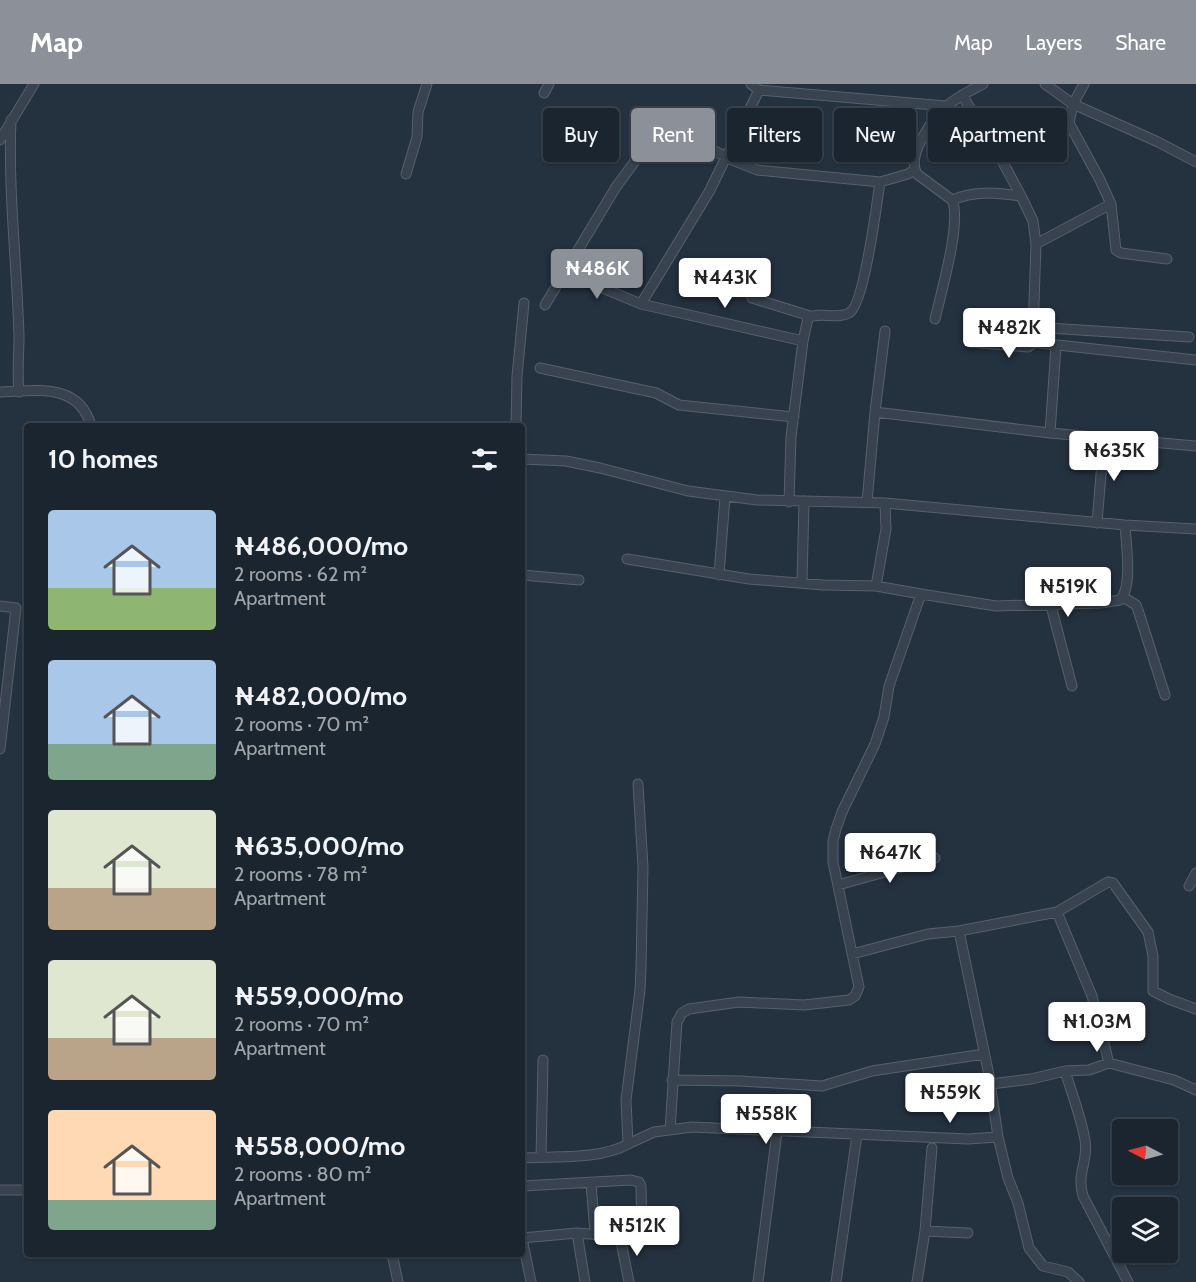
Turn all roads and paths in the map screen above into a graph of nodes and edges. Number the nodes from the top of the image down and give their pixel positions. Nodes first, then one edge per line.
1 (34, 84) edge
2 (426, 84) edge
3 (983, 84) edge
4 (1046, 84) edge
5 (1084, 84) edge
6 (755, 87) edge
7 (962, 95) junction
8 (1073, 104) junction
9 (946, 106) junction
10 (747, 108) edge
11 (11, 120) junction
12 (0, 140) edge
13 (727, 158) joint
14 (737, 162) edge
15 (1196, 162) edge
16 (914, 170) junction
17 (406, 174) dead end
18 (880, 182) junction
19 (1021, 196) junction
20 (952, 200) junction
21 (1111, 204) junction
22 (1036, 244) junction
23 (1167, 259) dead end
24 (566, 269) junction
25 (761, 272) dead end
26 (524, 303) dead end
27 (641, 304) junction
28 (545, 305) dead end
29 (810, 316) junction
30 (935, 319) dead end
31 (1033, 327) junction
32 (885, 331) dead end
33 (1189, 337) dead end
34 (803, 341) junction
35 (1036, 341) junction
36 (970, 342) dead end
37 (1056, 346) junction
38 (1196, 360) edge
39 (540, 368) dead end
40 (0, 392) edge
41 (19, 392) junction
42 (875, 412) junction
43 (794, 417) junction
44 (90, 423) edge
45 (516, 423) edge
46 (1050, 433) junction
47 (1104, 438) junction
48 (1196, 446) edge
49 (525, 459) edge
50 (725, 497) junction
51 (804, 501) junction
52 (789, 502) junction
53 (867, 502) junction
54 (885, 503) junction
55 (1097, 523) junction
56 (1125, 525) junction
57 (1196, 529) edge
58 (627, 559) dead end
59 (525, 575) edge
60 (719, 575) junction
61 (579, 580) dead end
62 (802, 583) junction
63 (876, 586) junction
64 (921, 594) junction
65 (1123, 597) junction
66 (0, 606) edge
67 (1051, 606) junction
68 (16, 608) junction
69 (24, 608) edge
70 (1072, 686) dead end
71 (1165, 695) dead end
72 (1, 734) edge
73 (0, 748) edge
74 (638, 784) dead end
75 (935, 858) dead end
76 (1196, 873) edge
77 (838, 885) junction
78 (1189, 886) dead end
79 (1057, 912) junction
80 (958, 931) junction
81 (852, 954) junction
82 (1196, 1009) edge
83 (984, 1054) junction
84 (543, 1059) dead end
85 (1109, 1063) junction
86 (1065, 1071) junction
87 (672, 1080) junction
88 (990, 1084) junction
89 (1196, 1090) edge
90 (670, 1130) junction
91 (777, 1132) junction
92 (857, 1135) junction
93 (998, 1137) junction
94 (628, 1144) junction
95 (932, 1149) dead end
96 (541, 1157) junction
97 (525, 1158) edge
98 (591, 1183) junction
99 (525, 1186) edge
100 (24, 1190) edge
101 (0, 1191) edge
102 (925, 1231) junction
103 (577, 1233) junction
104 (968, 1233) dead end
105 (595, 1234) junction
106 (620, 1237) junction
107 (525, 1238) edge
108 (525, 1253) edge
109 (393, 1257) edge
110 (398, 1282) edge
111 (531, 1282) edge
112 (585, 1282) edge
113 (628, 1282) edge
114 (758, 1282) edge
115 (836, 1282) edge
116 (917, 1282) edge
117 (1079, 1282) edge
118 (1128, 1282) edge

1 - 11 street
2 - 17 street
3 - 7 street
4 - 8 street
5 - 8 street
6 - 9 street
6 - 10 street
7 - 9 street
7 - 19 street
8 - 15 street
8 - 21 street
9 - 16 street
11 - 12 street
11 - 41 street
13 - 24 street
13 - 27 street
14 - 18 street
16 - 18 street
16 - 20 street
18 - 29 street
19 - 20 street
19 - 22 street
20 - 30 street
21 - 22 street
21 - 23 street
22 - 31 street
24 - 27 street
24 - 28 street
25 - 29 street
26 - 45 street
27 - 34 street
29 - 34 street
31 - 33 street
31 - 35 street
32 - 42 street
34 - 43 street
35 - 36 street
35 - 37 street
37 - 38 street
37 - 46 street
39 - 43 street
40 - 41 street
41 - 44 street
42 - 46 street
42 - 53 street
43 - 52 street
46 - 47 street
47 - 48 street
47 - 55 street
49 - 50 street
50 - 52 street
50 - 60 street
51 - 52 street
51 - 53 street
51 - 62 street
53 - 54 street
54 - 55 street
54 - 63 street
55 - 56 street
56 - 57 street
56 - 65 street
58 - 60 street
59 - 61 street
60 - 62 street
62 - 63 street
63 - 64 street
64 - 67 street
64 - 77 street
65 - 67 street
65 - 71 street
66 - 68 street
67 - 70 street
68 - 69 street
68 - 72 street
72 - 73 street
74 - 94 street
75 - 77 street
76 - 78 street
77 - 81 street
79 - 80 street
79 - 82 street
79 - 85 street
80 - 81 street
80 - 83 street
81 - 87 street
83 - 87 street
83 - 88 street
84 - 96 street
85 - 86 street
85 - 89 street
86 - 88 street
86 - 118 street
87 - 90 street
88 - 93 street
90 - 91 street
90 - 94 street
91 - 92 street
91 - 114 street
92 - 93 street
92 - 115 street
93 - 117 street
94 - 96 street
95 - 102 street
96 - 97 street
98 - 99 street
98 - 105 street
98 - 106 street
100 - 101 street
102 - 104 street
102 - 116 street
103 - 105 street
103 - 107 street
103 - 112 street
105 - 106 street
106 - 113 street
108 - 111 street
109 - 110 street

